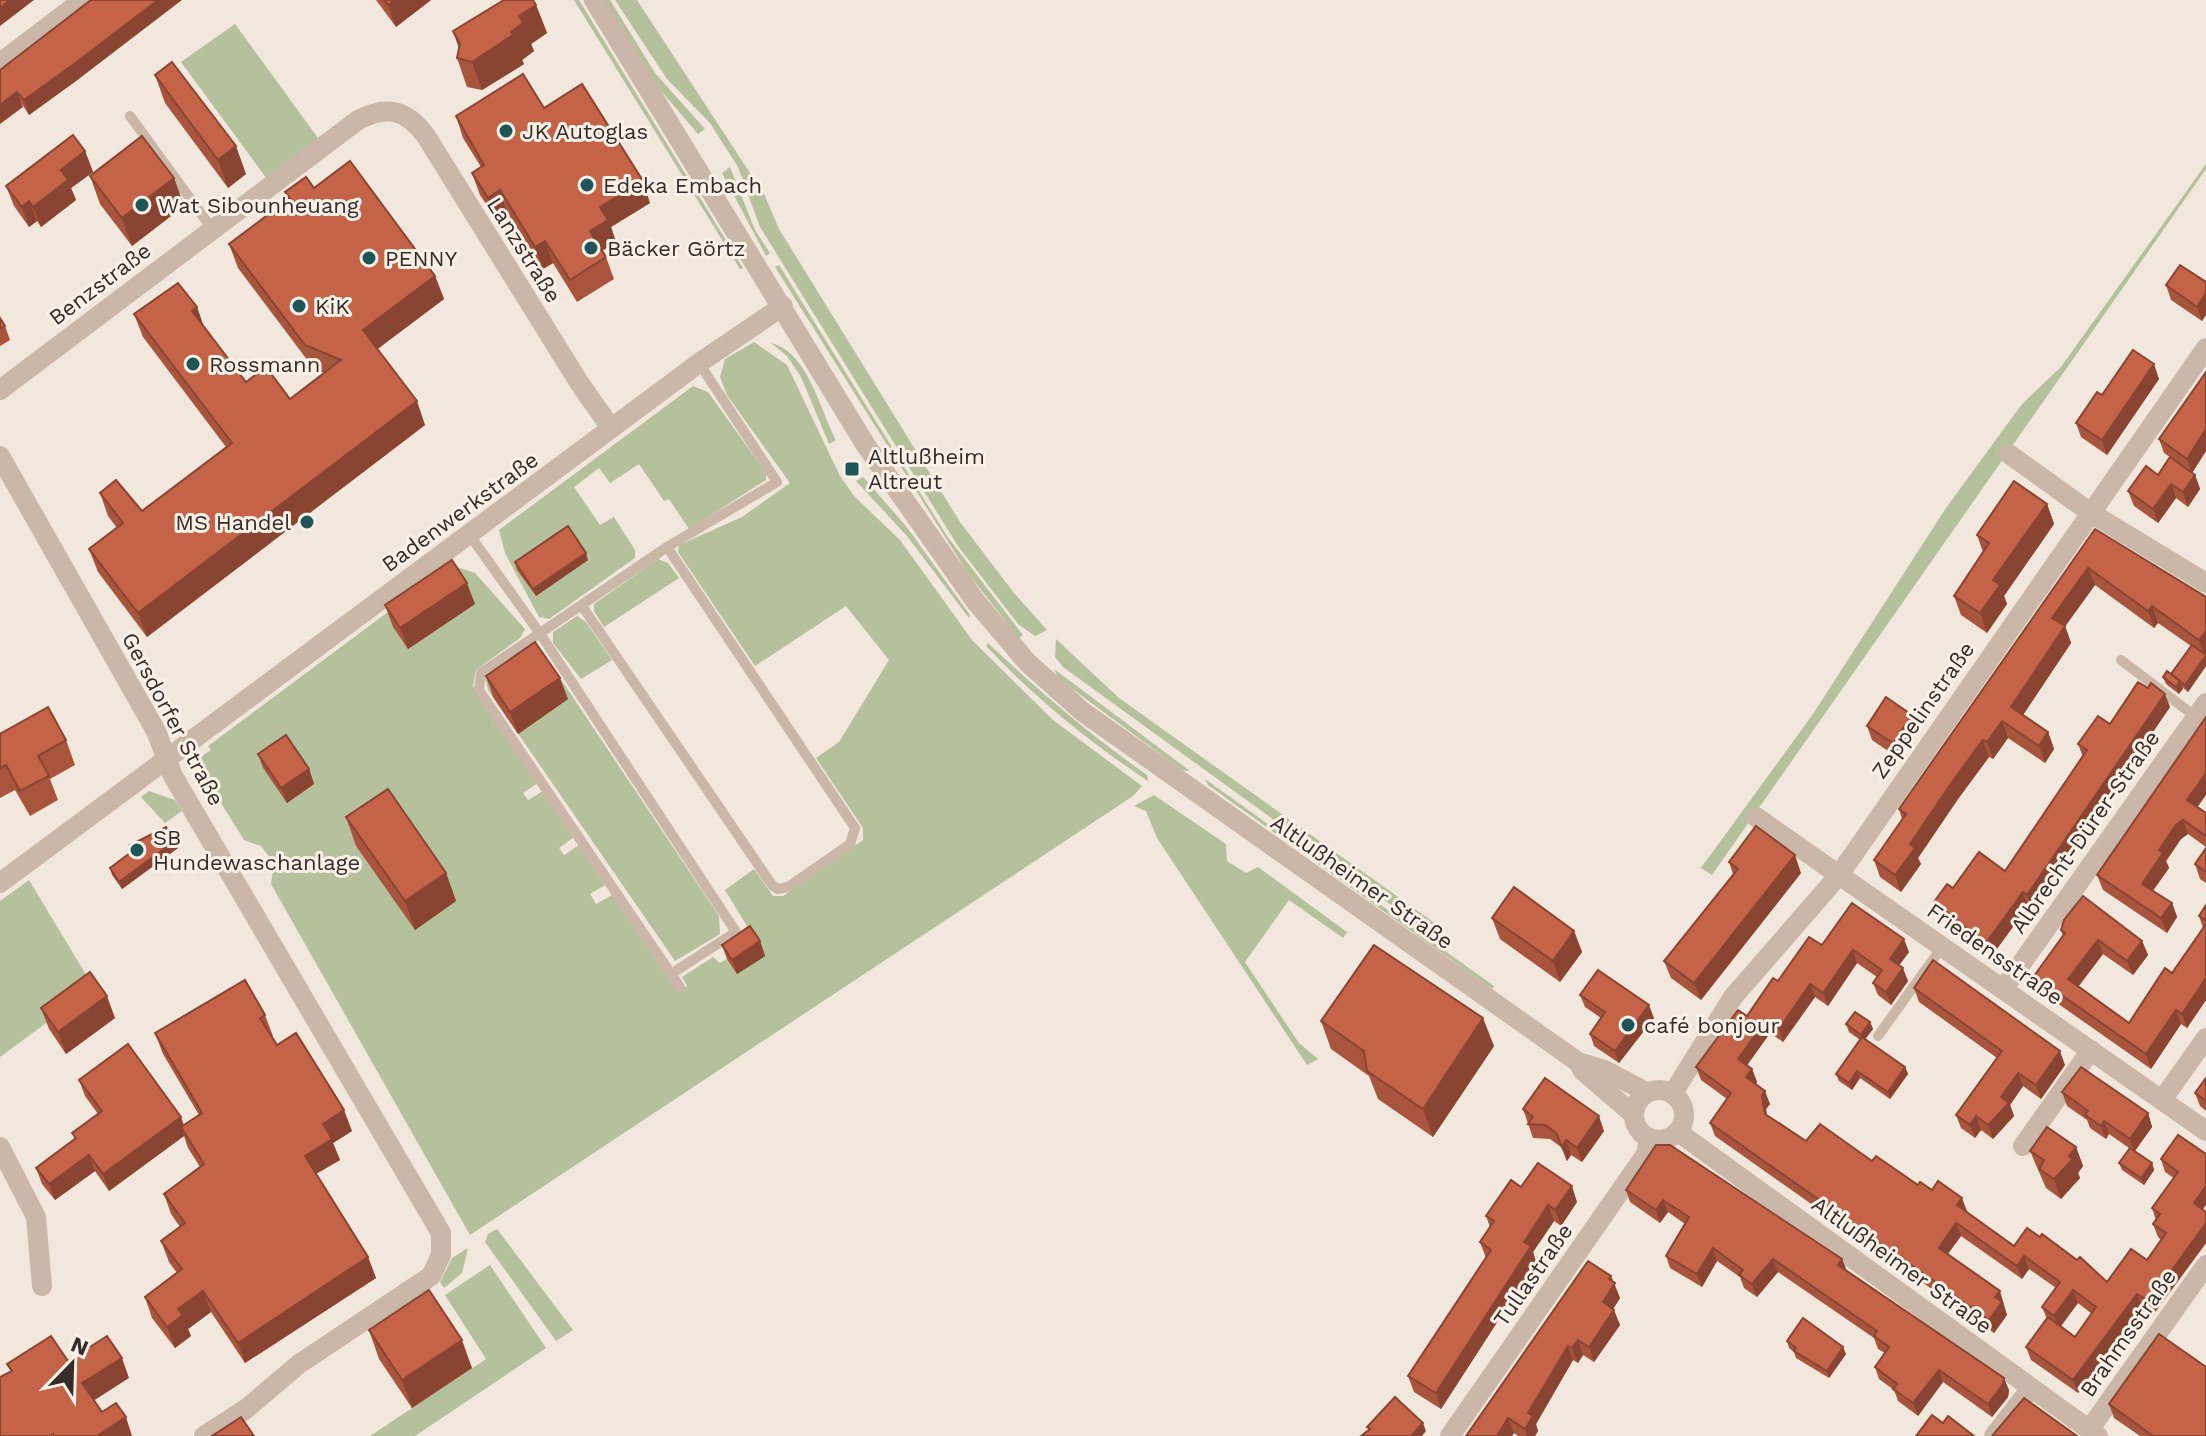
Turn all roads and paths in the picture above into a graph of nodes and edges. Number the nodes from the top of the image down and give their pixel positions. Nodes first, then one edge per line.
1 (83, 0) edge
2 (594, 0) edge
3 (0, 63) edge
4 (387, 109) joint
5 (130, 116) dead end
6 (213, 230) junction
7 (783, 306) junction
8 (2206, 348) edge
9 (699, 363) junction
10 (0, 390) edge
11 (611, 428) junction
12 (2009, 454) dead end
13 (0, 456) edge
14 (2091, 513) junction
15 (469, 534) junction
16 (667, 547) junction
17 (2206, 583) edge
18 (582, 606) junction
19 (541, 635) junction
20 (2121, 660) dead end
21 (2201, 710) edge
22 (168, 759) junction
23 (1756, 817) dead end
24 (1839, 875) junction
25 (0, 883) edge
26 (1943, 945) junction
27 (671, 974) junction
28 (680, 987) dead end
29 (2004, 988) junction
30 (1878, 1036) dead end
31 (2206, 1038) edge
32 (2091, 1050) junction
33 (1578, 1062) junction
34 (1646, 1092) junction
35 (1673, 1093) junction
36 (2162, 1100) junction
37 (1633, 1114) junction
38 (2206, 1131) edge
39 (1678, 1132) junction
40 (1649, 1138) junction
41 (2023, 1146) dead end
42 (0, 1147) edge
43 (2206, 1265) edge
44 (42, 1286) dead end
45 (2031, 1388) junction
46 (2094, 1433) edge
47 (204, 1436) edge
48 (1450, 1436) edge
49 (1994, 1436) edge

1 - 3 street
2 - 7 street, Altlußheimer Straße
4 - 6 street, Benzstraße
4 - 11 street, Lanzstraße
5 - 6 lane
6 - 10 street, Benzstraße
7 - 9 street, Badenwerkstraße
7 - 33 street, Altlußheimer Straße
8 - 14 street, Zeppelinstraße
9 - 11 street, Badenwerkstraße
9 - 16 lane
11 - 15 street, Badenwerkstraße
12 - 14 street
13 - 22 street, Gersdorfer Straße
14 - 17 street
14 - 24 street, Zeppelinstraße
15 - 19 lane
15 - 22 street, Badenwerkstraße
16 - 18 lane
16 - 18 lane
18 - 19 lane
19 - 27 lane
19 - 27 lane
20 - 21 lane
21 - 29 street, Albrecht-Dürer-Straße
22 - 25 street, Badenwerkstraße
22 - 47 street, Gersdorfer Straße
23 - 24 street, Friedensstraße
24 - 26 street, Friedensstraße
24 - 35 street, Zeppelinstraße
26 - 29 street, Friedensstraße
26 - 30 lane
27 - 28 lane
29 - 32 street, Friedensstraße
31 - 36 street
32 - 36 street, Friedensstraße
32 - 41 street
33 - 34 street, Altlußheimer Straße
33 - 37 street, Altlußheimer Straße
34 - 35 street, Altlußheimer Straße
34 - 37 street
35 - 39 street
36 - 38 street, Friedensstraße
37 - 40 street, Altlußheimer Straße
39 - 40 street
39 - 45 street, Altlußheimer Straße
40 - 48 street, Tullastraße
42 - 44 street
43 - 46 street, Brahmsstraße
45 - 46 street, Altlußheimer Straße
45 - 49 street

